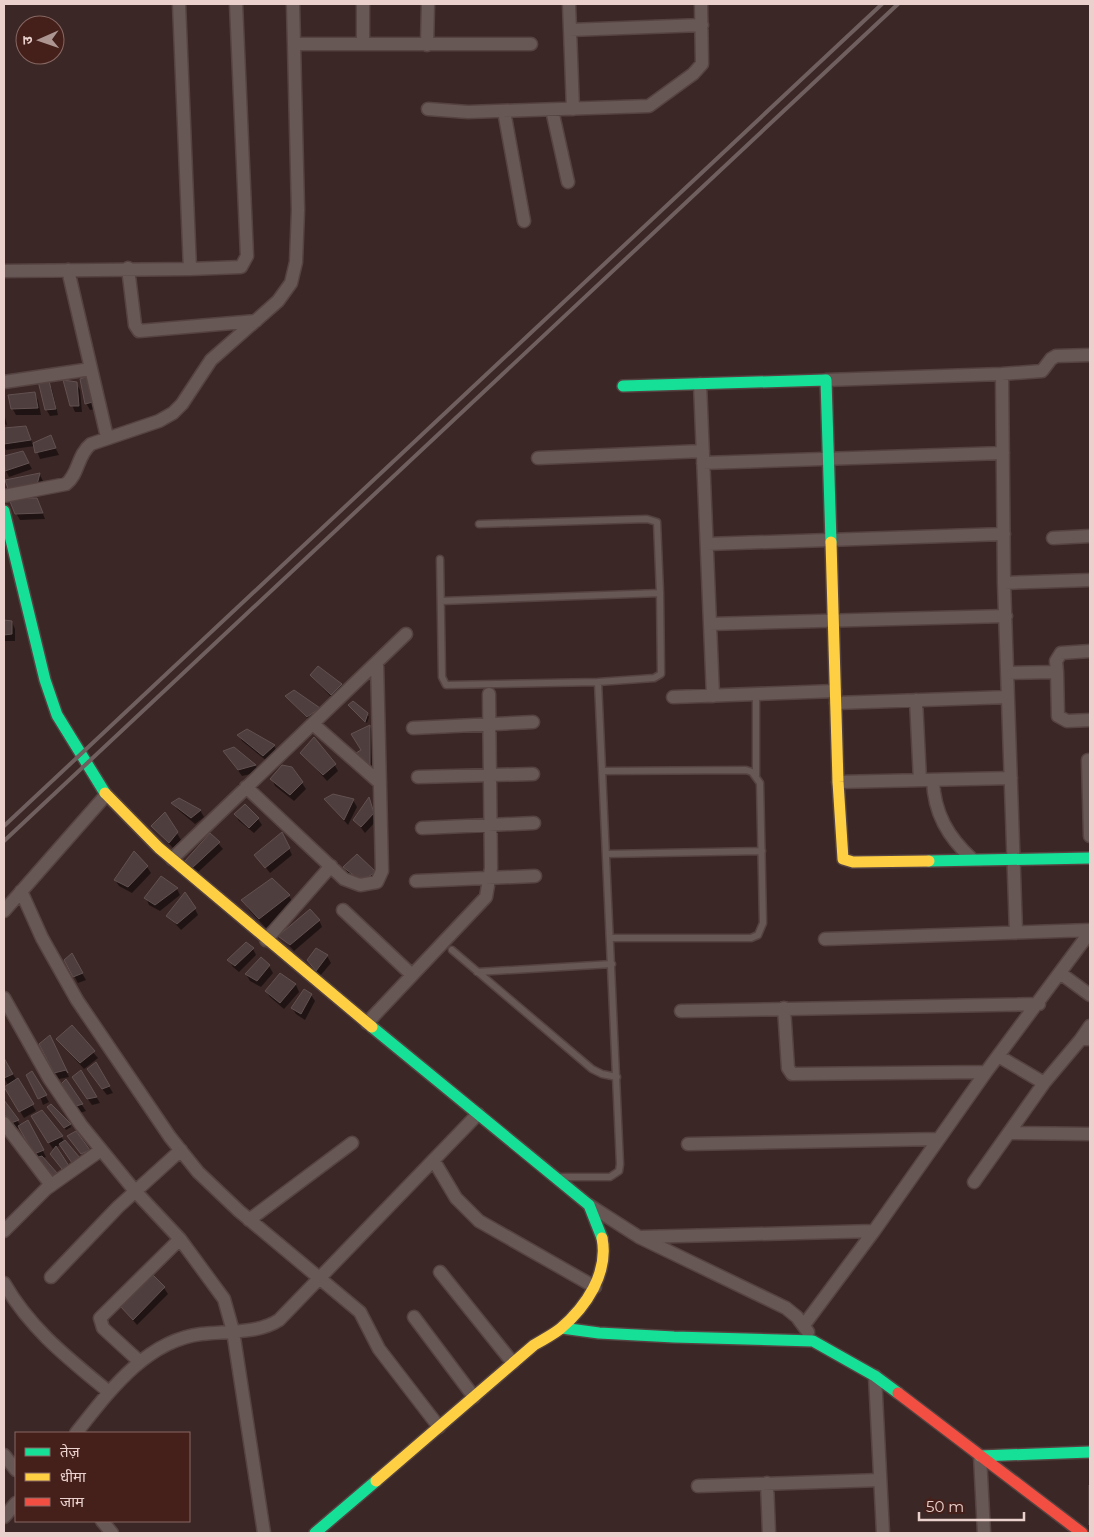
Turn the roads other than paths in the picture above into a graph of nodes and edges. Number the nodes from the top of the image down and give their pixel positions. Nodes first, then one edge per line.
1 (179, 4) edge
2 (236, 4) edge
3 (293, 4) edge
4 (363, 4) edge
5 (428, 4) edge
6 (569, 4) edge
7 (700, 4) edge
8 (702, 25) junction
9 (570, 30) junction
10 (294, 44) junction
11 (362, 44) junction
12 (531, 44) dead end
13 (427, 45) junction
14 (428, 109) dead end
15 (573, 109) junction
16 (552, 110) junction
17 (504, 111) junction
18 (568, 182) dead end
19 (524, 221) dead end
20 (128, 268) junction
21 (190, 269) junction
22 (68, 270) junction
23 (4, 271) edge
24 (256, 321) junction
25 (1090, 355) edge
26 (91, 369) junction
27 (1002, 374) junction
28 (826, 380) junction
29 (4, 382) edge
30 (700, 384) junction
31 (623, 386) dead end
32 (107, 437) junction
33 (1003, 453) junction
34 (703, 457) junction
35 (538, 458) dead end
36 (828, 459) junction
37 (4, 496) edge
38 (4, 511) edge
39 (479, 524) dead end
40 (1004, 534) junction
41 (1090, 536) edge
42 (1054, 538) dead end
43 (830, 539) junction
44 (707, 544) junction
45 (440, 558) dead end
46 (1090, 580) edge
47 (1004, 583) junction
48 (660, 593) junction
49 (441, 601) junction
50 (1006, 616) junction
51 (833, 620) junction
52 (710, 624) junction
53 (406, 634) dead end
54 (1090, 651) edge
55 (377, 662) junction
56 (1056, 672) junction
57 (1008, 673) junction
58 (598, 682) junction
59 (489, 694) dead end
60 (756, 694) junction
61 (713, 696) junction
62 (673, 697) dead end
63 (836, 697) junction
64 (1008, 697) junction
65 (916, 700) junction
66 (1090, 720) edge
67 (534, 722) dead end
68 (312, 724) junction
69 (489, 724) junction
70 (413, 728) dead end
71 (1088, 760) dead end
72 (603, 772) junction
73 (533, 774) dead end
74 (490, 775) junction
75 (757, 776) junction
76 (418, 777) dead end
77 (1011, 778) junction
78 (926, 780) junction
79 (838, 782) junction
80 (380, 783) junction
81 (246, 787) junction
82 (106, 795) junction
83 (534, 823) dead end
84 (490, 825) junction
85 (422, 828) dead end
86 (1090, 836) edge
87 (762, 851) junction
88 (607, 854) junction
89 (1014, 858) junction
90 (1090, 858) edge
91 (172, 859) junction
92 (972, 859) junction
93 (331, 866) junction
94 (535, 876) dead end
95 (490, 878) junction
96 (416, 882) dead end
97 (21, 891) junction
98 (342, 910) dead end
99 (4, 911) edge
100 (1090, 931) edge
101 (1016, 932) junction
102 (611, 938) junction
103 (825, 939) dead end
104 (266, 940) junction
105 (452, 950) dead end
106 (612, 964) junction
107 (477, 972) junction
108 (1060, 974) junction
109 (412, 975) junction
110 (1090, 995) edge
111 (4, 998) edge
112 (1039, 1004) junction
113 (784, 1008) junction
114 (681, 1010) dead end
115 (367, 1023) junction
116 (1090, 1026) edge
117 (1086, 1039) edge
118 (1000, 1057) junction
119 (986, 1072) junction
120 (617, 1077) junction
121 (1044, 1083) junction
122 (478, 1114) junction
123 (4, 1123) edge
124 (1009, 1133) junction
125 (1090, 1134) edge
126 (938, 1139) junction
127 (352, 1143) dead end
128 (688, 1144) dead end
129 (102, 1150) junction
130 (181, 1150) junction
131 (434, 1161) junction
132 (555, 1177) junction
133 (974, 1182) dead end
134 (51, 1185) junction
135 (135, 1191) junction
136 (589, 1205) junction
137 (249, 1220) junction
138 (4, 1231) edge
139 (874, 1231) junction
140 (639, 1237) junction
141 (180, 1239) junction
142 (440, 1272) dead end
143 (52, 1277) dead end
144 (318, 1278) junction
145 (4, 1283) edge
146 (595, 1287) junction
147 (414, 1318) dead end
148 (804, 1325) junction
149 (562, 1328) junction
150 (232, 1331) junction
151 (813, 1341) junction
152 (140, 1362) junction
153 (513, 1363) junction
154 (875, 1376) junction
155 (109, 1392) junction
156 (474, 1397) junction
157 (439, 1427) junction
158 (77, 1432) edge
159 (1090, 1452) edge
160 (4, 1455) edge
161 (980, 1456) junction
162 (15, 1469) edge
163 (880, 1480) junction
164 (767, 1483) junction
165 (698, 1486) dead end
166 (15, 1504) edge
167 (4, 1517) edge
168 (103, 1522) edge
169 (112, 1533) edge
170 (264, 1533) edge
171 (315, 1533) edge
172 (769, 1533) edge
173 (884, 1533) edge
174 (984, 1533) edge
175 (1082, 1533) edge

1 - 21 street
2 - 21 street
3 - 10 street
4 - 11 street
5 - 13 street
6 - 9 street
7 - 8 street
8 - 9 street
8 - 15 street
9 - 15 street
10 - 11 street
10 - 24 street
11 - 13 street
12 - 13 street
14 - 17 street
15 - 16 street
16 - 17 street
16 - 18 street
17 - 19 street
20 - 21 street
20 - 22 street
20 - 24 street
22 - 23 street
22 - 26 street
24 - 32 street
25 - 27 street
26 - 29 street
26 - 32 street
27 - 28 street
27 - 33 street
28 - 30 street
28 - 36 street
30 - 31 street
30 - 34 street
32 - 37 street
33 - 36 street
33 - 40 street
34 - 35 street
34 - 36 street
34 - 44 street
36 - 43 street
38 - 82 street
39 - 48 lane
40 - 43 street
40 - 47 street
41 - 42 street
43 - 44 street
43 - 51 street
44 - 52 street
45 - 49 lane
46 - 47 street
47 - 50 street
48 - 49 lane
48 - 58 lane
49 - 58 lane
50 - 51 street
50 - 57 street
51 - 52 street
51 - 63 street
52 - 61 street
53 - 55 street
54 - 56 street
55 - 68 street
55 - 80 street
56 - 57 street
56 - 66 street
57 - 64 street
58 - 72 lane
59 - 69 street
60 - 61 street
60 - 63 street
60 - 75 lane
61 - 62 street
63 - 65 street
63 - 79 street
64 - 65 street
64 - 77 street
65 - 78 street
67 - 69 street
68 - 80 street
68 - 81 street
69 - 70 street
69 - 74 street
71 - 86 street
72 - 75 lane
72 - 88 lane
73 - 74 street
74 - 76 street
74 - 84 street
75 - 87 lane
77 - 78 street
77 - 89 street
78 - 79 street
78 - 92 street
79 - 92 street
80 - 93 street
81 - 91 street
81 - 93 street
82 - 91 street
82 - 97 street
83 - 84 street
84 - 85 street
84 - 95 street
87 - 88 lane
87 - 102 lane
88 - 102 lane
89 - 90 street
89 - 92 street
89 - 101 street
91 - 104 street
93 - 104 street
94 - 95 street
95 - 96 street
95 - 109 street
97 - 99 street
97 - 130 street
98 - 109 street
100 - 101 street
100 - 108 street
101 - 103 street
102 - 106 lane
104 - 115 street
105 - 107 lane
106 - 107 lane
106 - 120 lane
107 - 120 lane
108 - 110 street
108 - 112 street
109 - 115 street
111 - 129 street
112 - 113 street
112 - 118 street
113 - 114 street
113 - 119 street
115 - 122 street
116 - 117 street
117 - 121 street
118 - 119 street
118 - 121 street
119 - 126 street
120 - 132 lane
121 - 124 street
122 - 131 street
122 - 132 street
123 - 134 street
124 - 125 street
124 - 133 street
126 - 128 street
126 - 139 street
127 - 137 street
129 - 134 street
129 - 135 street
130 - 135 street
130 - 137 street
131 - 144 street
131 - 146 street
132 - 136 street
134 - 138 street
135 - 141 street
135 - 143 street
136 - 140 street
136 - 146 street
137 - 144 street
139 - 140 street
139 - 148 street
140 - 148 street
141 - 150 street
141 - 152 street
142 - 153 street
144 - 150 street
144 - 157 street
145 - 155 street
146 - 149 street
147 - 156 street
148 - 151 street
149 - 151 street
149 - 153 street
150 - 152 street
150 - 170 street
151 - 154 street
152 - 155 street
153 - 156 street
154 - 161 street
154 - 163 street
155 - 158 street
156 - 157 street
157 - 171 street
159 - 161 street
160 - 162 street
161 - 174 street
161 - 175 street
163 - 164 street
163 - 173 street
164 - 165 street
164 - 172 street
166 - 167 street
168 - 169 street

